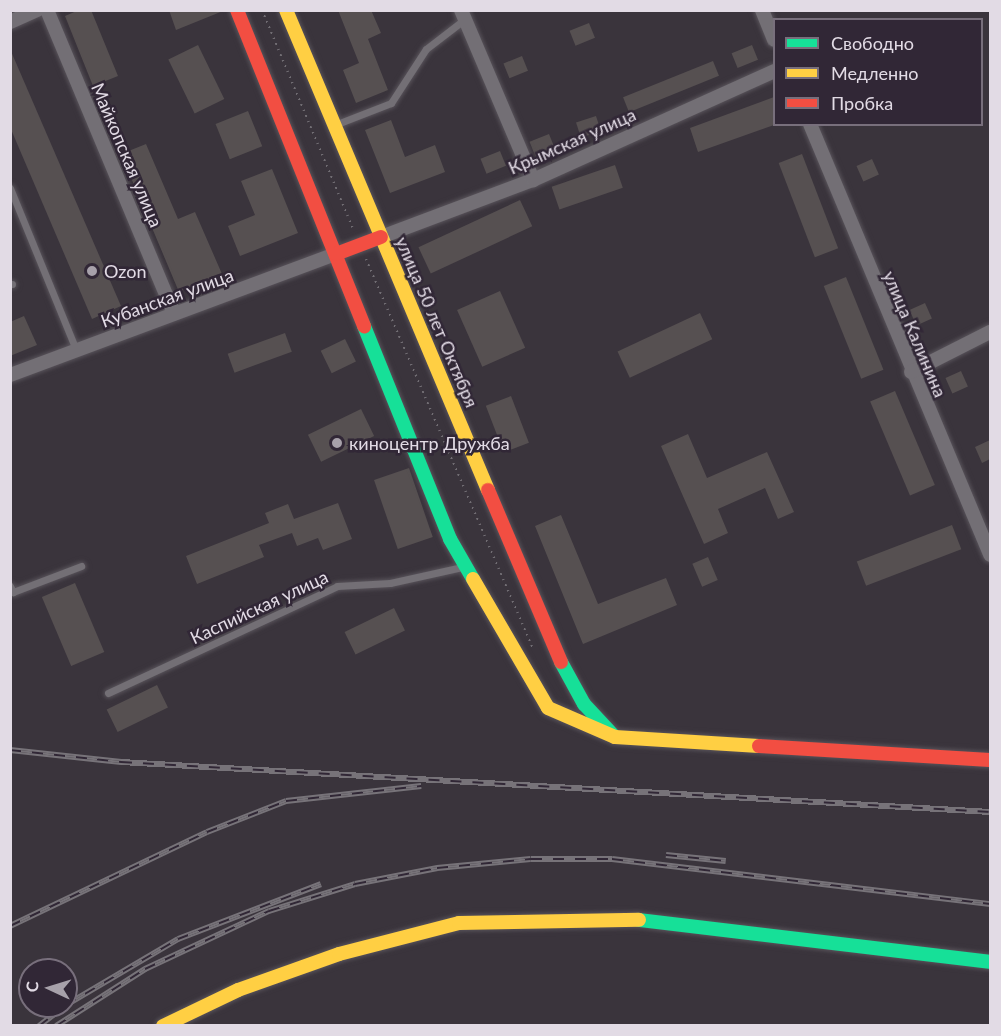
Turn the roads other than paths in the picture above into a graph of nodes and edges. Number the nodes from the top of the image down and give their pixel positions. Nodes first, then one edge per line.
1 (37, 10) edge
2 (47, 10) edge
3 (237, 10) edge
4 (286, 10) edge
5 (762, 10) edge
6 (463, 15) edge
7 (10, 22) edge
8 (773, 38) edge
9 (773, 71) edge
10 (335, 125) junction
11 (811, 126) edge
12 (533, 180) junction
13 (10, 188) edge
14 (381, 237) junction
15 (336, 254) junction
16 (174, 314) junction
17 (990, 332) edge
18 (76, 350) junction
19 (911, 372) junction
20 (10, 375) edge
21 (990, 555) edge
22 (81, 566) dead end
23 (465, 567) junction
24 (10, 586) edge
25 (108, 693) dead end
26 (615, 737) junction
27 (990, 760) edge
28 (990, 962) edge
29 (163, 1026) edge

1 - 7 street
2 - 16 street, Майкопская улица
3 - 15 street
4 - 10 street, улица 50 лет Октября
5 - 8 street
6 - 10 lane
6 - 12 street
9 - 12 street, Крымская улица
10 - 14 street, улица 50 лет Октября
11 - 19 street, улица Калинина
12 - 14 street, Крымская улица
13 - 18 lane
14 - 15 street
14 - 26 street, улица 50 лет Октября
15 - 16 street, Кубанская улица
15 - 23 street
16 - 18 street, Кубанская улица
17 - 19 street
18 - 20 street, Кубанская улица
19 - 21 street, улица Калинина
22 - 24 lane
23 - 25 lane, Каспийская улица
23 - 26 street
26 - 27 street
28 - 29 street

